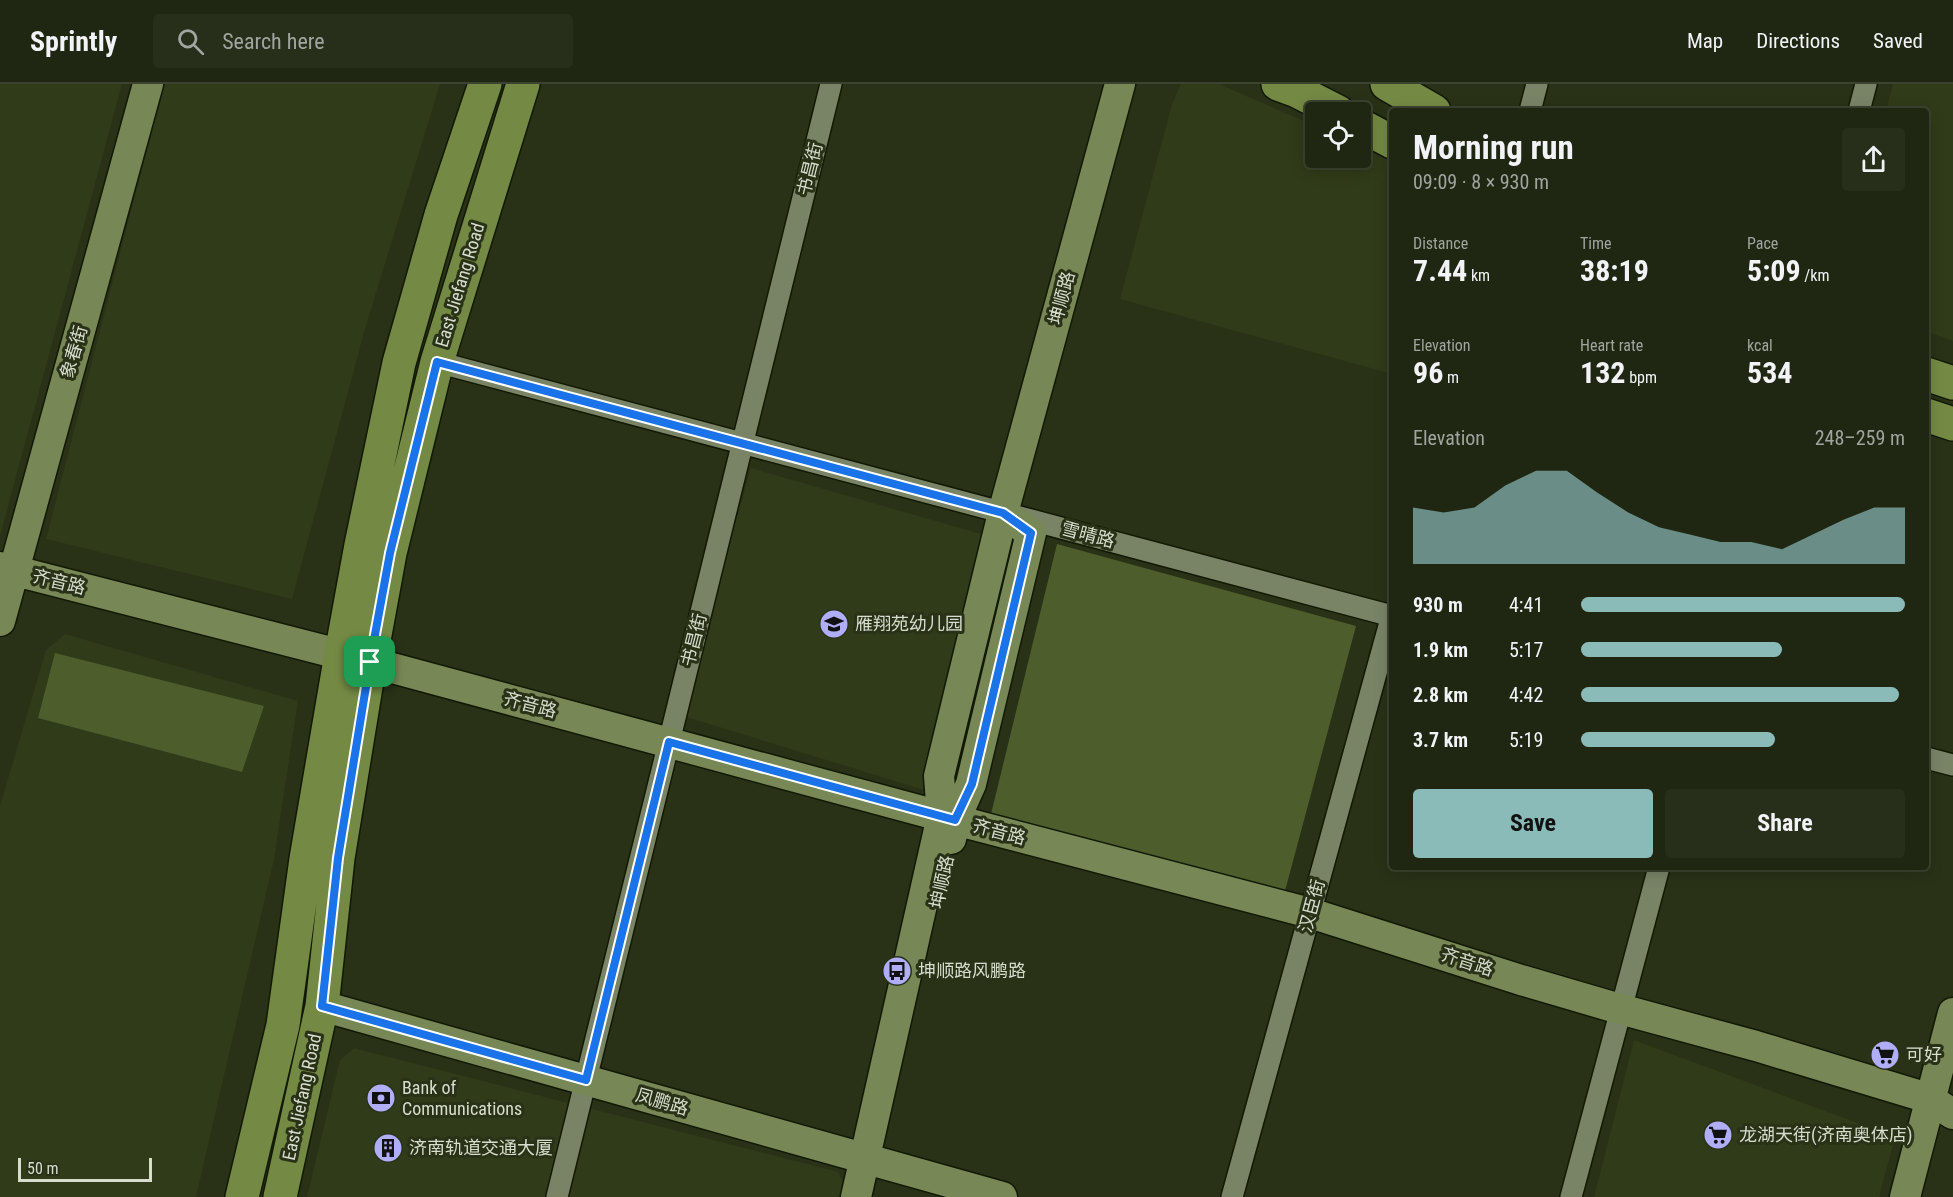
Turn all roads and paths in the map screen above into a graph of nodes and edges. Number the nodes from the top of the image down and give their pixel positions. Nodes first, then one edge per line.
1 (148, 84) edge
2 (485, 84) edge
3 (523, 84) edge
4 (831, 84) edge
5 (1120, 84) edge
6 (1278, 84) edge
7 (1387, 84) edge
8 (1538, 84) edge
9 (1866, 84) edge
10 (1318, 102) edge
11 (1429, 108) edge
12 (1531, 108) edge
13 (1860, 108) edge
14 (1371, 131) edge
15 (1389, 140) edge
16 (437, 362) junction
17 (1929, 375) edge
18 (1953, 383) edge
19 (1929, 416) edge
20 (1953, 424) edge
21 (742, 443) junction
22 (1003, 513) junction
23 (6, 568) edge
24 (1389, 615) edge
25 (0, 621) edge
26 (1389, 627) edge
27 (355, 658) junction
28 (669, 742) junction
29 (1929, 759) edge
30 (1953, 765) edge
31 (948, 818) junction
32 (1658, 870) edge
33 (1310, 914) junction
34 (322, 1006) junction
35 (1620, 1009) junction
36 (1953, 1013) edge
37 (586, 1080) junction
38 (1942, 1107) edge
39 (872, 1161) junction
40 (242, 1197) edge
41 (280, 1197) edge
42 (557, 1197) edge
43 (856, 1197) edge
44 (873, 1197) edge
45 (1002, 1197) edge
46 (1232, 1197) edge
47 (1571, 1197) edge
48 (1905, 1197) edge

1 - 23 street, 象春街
2 - 27 main road, East Jiefang Road
3 - 16 main road, East Jiefang Road
4 - 21 street, 书昌街
5 - 22 street, 坤顺路
6 - 10 main road
7 - 11 main road
8 - 12 street
9 - 13 street
14 - 15 main road
16 - 21 street, 雪晴路
16 - 27 main road, East Jiefang Road
17 - 18 main road
19 - 20 main road
21 - 22 street, 雪晴路
21 - 28 street, 书昌街
22 - 24 street, 雪晴路
22 - 31 street, 坤顺路
23 - 25 street, 象春街
23 - 27 street, 齐音路
26 - 33 street, 汉臣街
27 - 28 street, 齐音路
27 - 34 main road, East Jiefang Road
27 - 40 main road, East Jiefang Road
28 - 31 street, 齐音路
28 - 37 street, 书昌街
29 - 30 street
31 - 33 street, 齐音路
31 - 39 street, 坤顺路
32 - 35 street
33 - 35 street, 齐音路
33 - 46 street, 汉臣街
34 - 37 street, 凤鹏路
34 - 41 main road, East Jiefang Road
35 - 38 street, 齐音路
35 - 47 street
36 - 38 street
37 - 39 street, 凤鹏路
37 - 42 street, 书昌街
38 - 48 street
39 - 43 street, 坤顺路
39 - 44 street, 坤顺路
39 - 45 street, 凤鹏路

